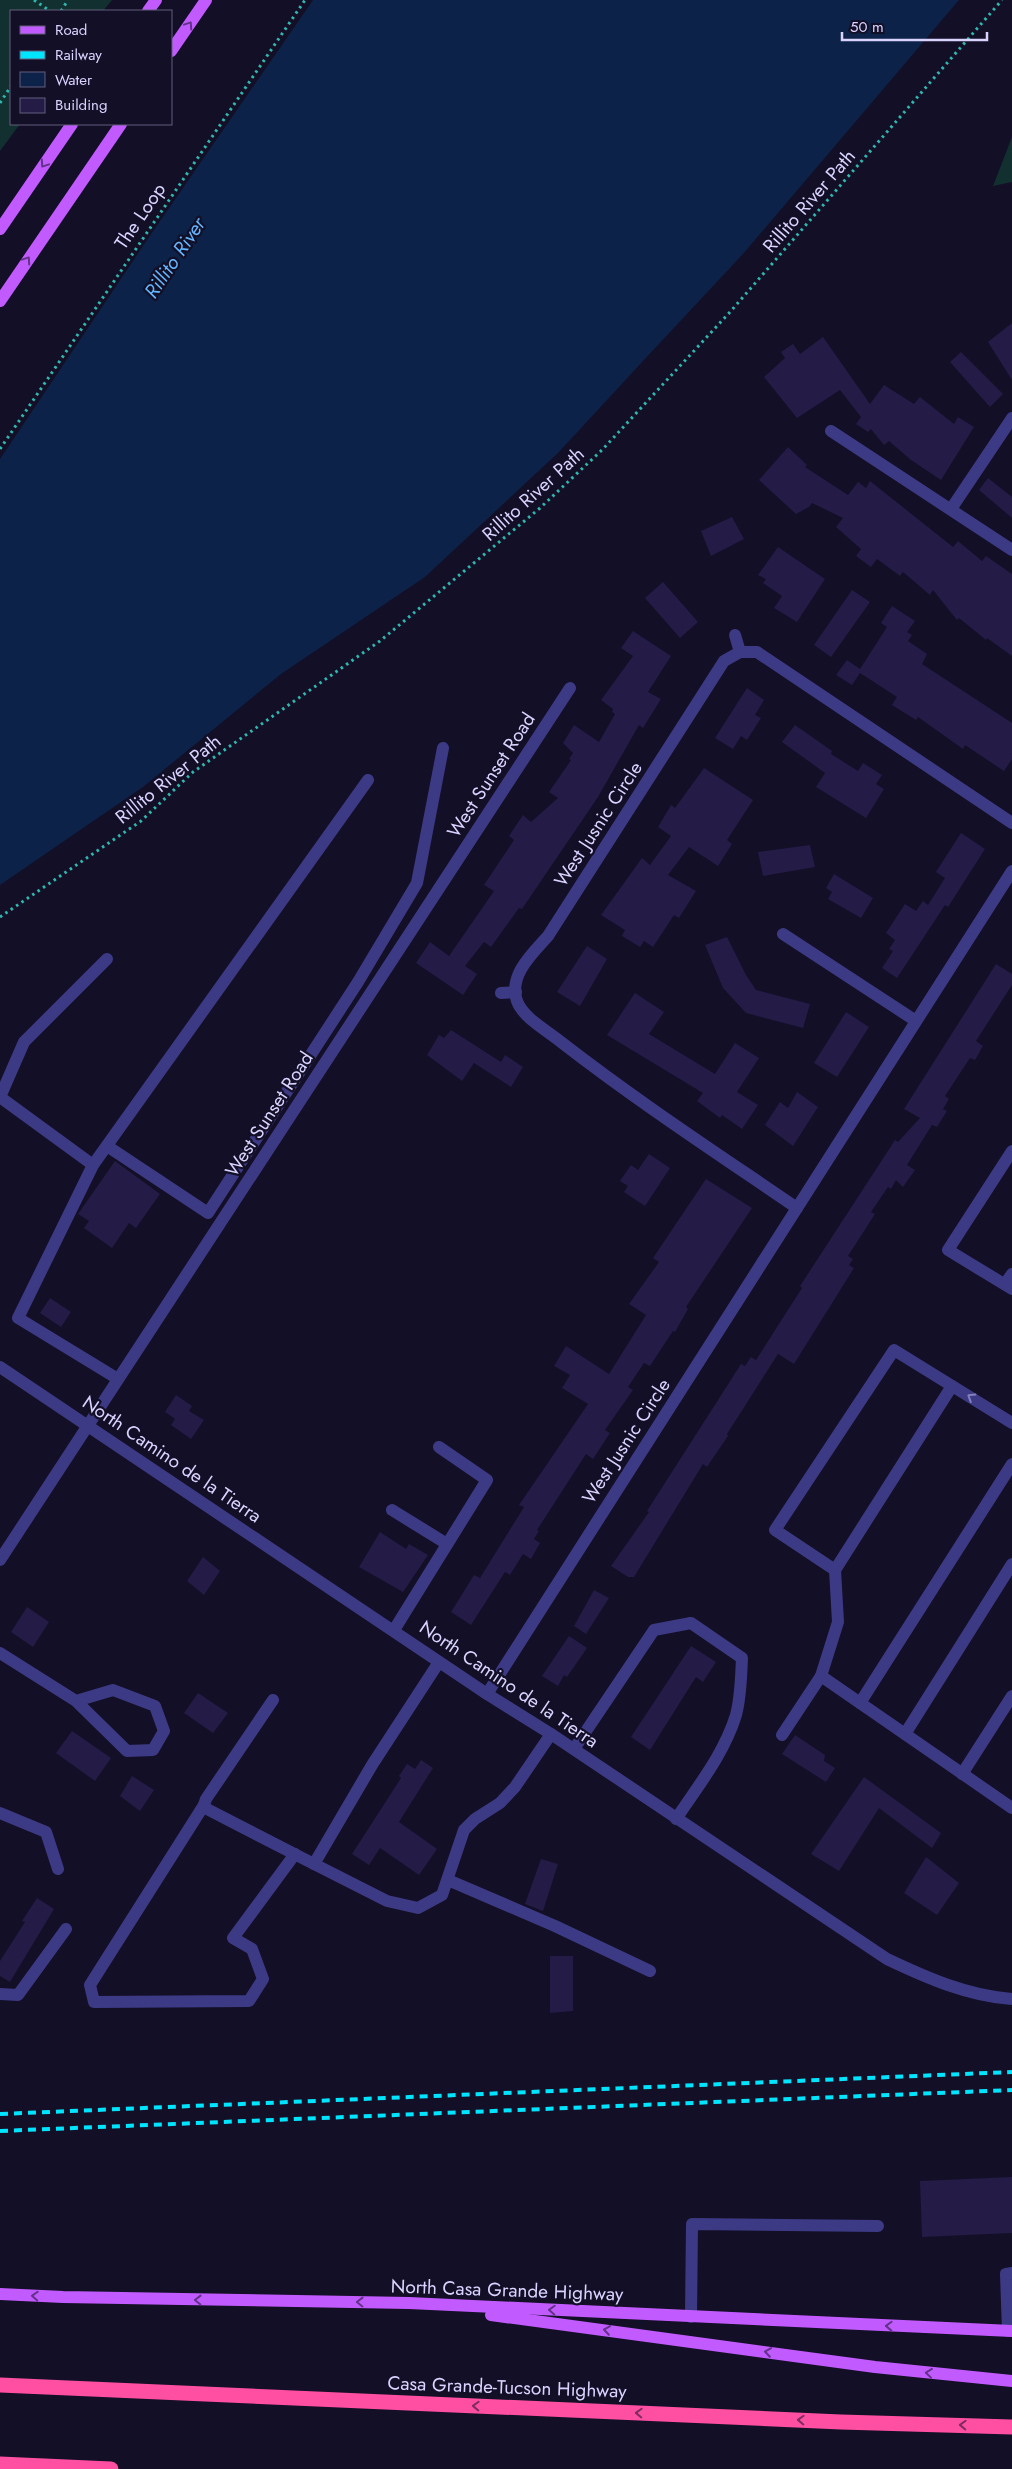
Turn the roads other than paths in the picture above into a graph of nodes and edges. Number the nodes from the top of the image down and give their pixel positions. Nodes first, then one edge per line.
1 (206, 0) edge
2 (172, 50) edge
3 (71, 125) edge
4 (120, 125) edge
5 (0, 229) edge
6 (0, 301) edge
7 (1012, 418) edge
8 (831, 431) dead end
9 (951, 509) junction
10 (1012, 550) edge
11 (736, 636) dead end
12 (740, 652) junction
13 (570, 688) dead end
14 (443, 748) dead end
15 (368, 780) dead end
16 (1012, 823) edge
17 (1012, 872) edge
18 (783, 934) dead end
19 (107, 959) dead end
20 (516, 992) junction
21 (501, 993) dead end
22 (916, 1021) junction
23 (0, 1097) edge
24 (107, 1146) junction
25 (1012, 1151) edge
26 (94, 1165) junction
27 (798, 1208) junction
28 (1010, 1282) edge
29 (0, 1367) edge
30 (118, 1379) junction
31 (952, 1386) junction
32 (1012, 1423) edge
33 (88, 1426) junction
34 (439, 1446) dead end
35 (1012, 1464) edge
36 (392, 1510) dead end
37 (447, 1544) junction
38 (0, 1560) edge
39 (1012, 1564) edge
40 (836, 1570) junction
41 (394, 1630) junction
42 (0, 1653) edge
43 (439, 1662) junction
44 (821, 1676) junction
45 (486, 1694) junction
46 (1012, 1696) edge
47 (273, 1700) dead end
48 (76, 1702) junction
49 (860, 1703) junction
50 (551, 1734) junction
51 (905, 1734) junction
52 (782, 1735) dead end
53 (574, 1749) junction
54 (962, 1774) junction
55 (204, 1804) junction
56 (1012, 1808) edge
57 (0, 1813) edge
58 (676, 1819) junction
59 (295, 1854) junction
60 (314, 1864) junction
61 (58, 1870) dead end
62 (448, 1880) junction
63 (66, 1929) dead end
64 (650, 1971) dead end
65 (0, 1994) edge
66 (1012, 1999) edge
67 (878, 2226) dead end
68 (1012, 2273) edge
69 (0, 2294) edge
70 (409, 2303) junction
71 (691, 2316) junction
72 (1010, 2331) edge
73 (1012, 2381) edge
74 (0, 2385) edge
75 (1012, 2427) edge
76 (0, 2464) edge
77 (111, 2469) edge

2 -> 1 main road
3 -> 5 main road
6 -> 4 main road
7 - 9 street
8 - 9 street
9 - 10 street
11 - 12 street
12 - 16 street
12 - 20 street, West Jusnic Circle
13 - 30 street, West Sunset Road
14 - 24 street
15 - 24 street
17 - 22 street, West Jusnic Circle
18 - 22 street
19 - 23 street
20 - 21 street
20 - 27 street
22 - 27 street, West Jusnic Circle
23 - 26 street
24 - 26 street
25 - 28 street
26 - 30 street
27 - 45 street, West Jusnic Circle
29 - 33 street, North Camino de la Tierra
30 - 33 street, West Sunset Road
32 -> 31 street
31 - 40 street
31 - 40 street
33 - 38 street, West Sunset Road
33 - 41 street, North Camino de la Tierra
34 - 37 street
35 - 49 street
36 - 37 street
37 - 41 street
39 - 51 street
40 - 44 street
41 - 43 street, North Camino de la Tierra
42 - 48 street
43 - 45 street, North Camino de la Tierra
43 - 60 street
44 - 49 street
44 - 52 street
45 - 50 street, North Camino de la Tierra
46 - 54 street
47 - 55 street
48 - 48 street
49 - 51 street
50 - 53 street, North Camino de la Tierra
50 - 62 street
51 - 54 street
53 - 58 street, North Camino de la Tierra
53 - 58 street
54 - 56 street
55 - 59 street
55 - 59 street
57 - 61 street
58 - 66 street, North Camino de la Tierra
59 - 60 street
60 - 62 street
62 - 64 street
63 - 65 street
67 - 71 street
68 - 72 street
70 -> 69 main road, North Casa Grande Highway
71 -> 70 main road, North Casa Grande Highway
73 -> 70 main road
72 -> 71 main road, North Casa Grande Highway
75 -> 74 highway, Casa Grande-Tucson Highway
76 - 77 highway

